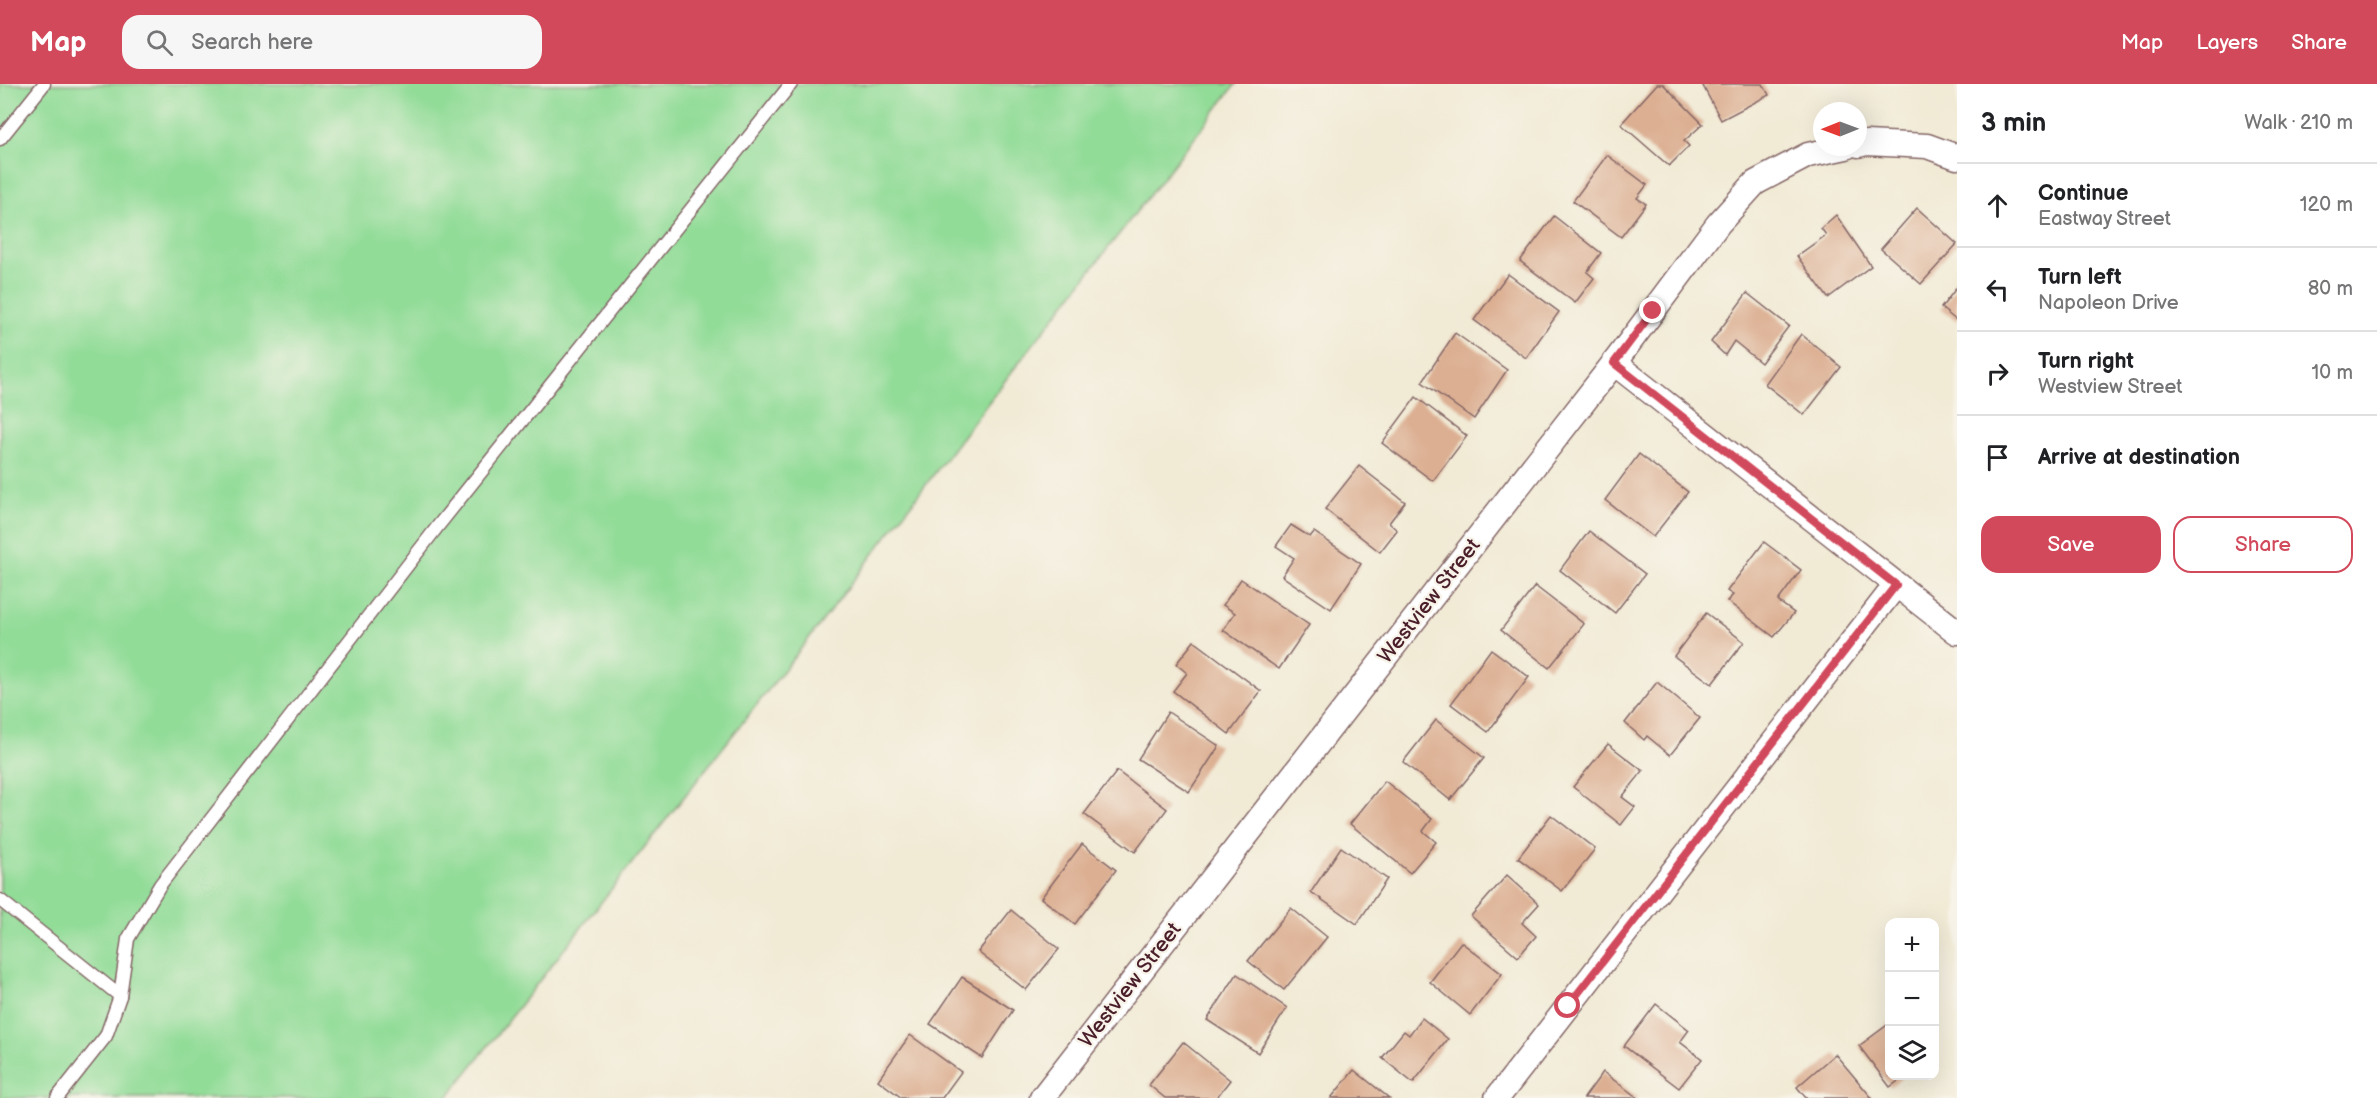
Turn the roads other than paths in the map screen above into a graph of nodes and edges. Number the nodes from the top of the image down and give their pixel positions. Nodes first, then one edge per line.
1 (44, 84) edge
2 (791, 84) edge
3 (0, 139) edge
4 (1867, 143) edge
5 (1813, 154) edge
6 (1957, 157) edge
7 (1614, 363) junction
8 (1896, 585) junction
9 (1957, 632) edge
10 (0, 900) edge
11 (120, 996) junction
12 (57, 1098) edge
13 (1042, 1098) edge
14 (1497, 1098) edge

1 - 3 lane
2 - 11 lane
4 - 6 street
5 - 7 street, Westview Street
7 - 8 street
7 - 13 street, Westview Street
8 - 9 street
8 - 14 street
10 - 11 lane
11 - 12 lane

